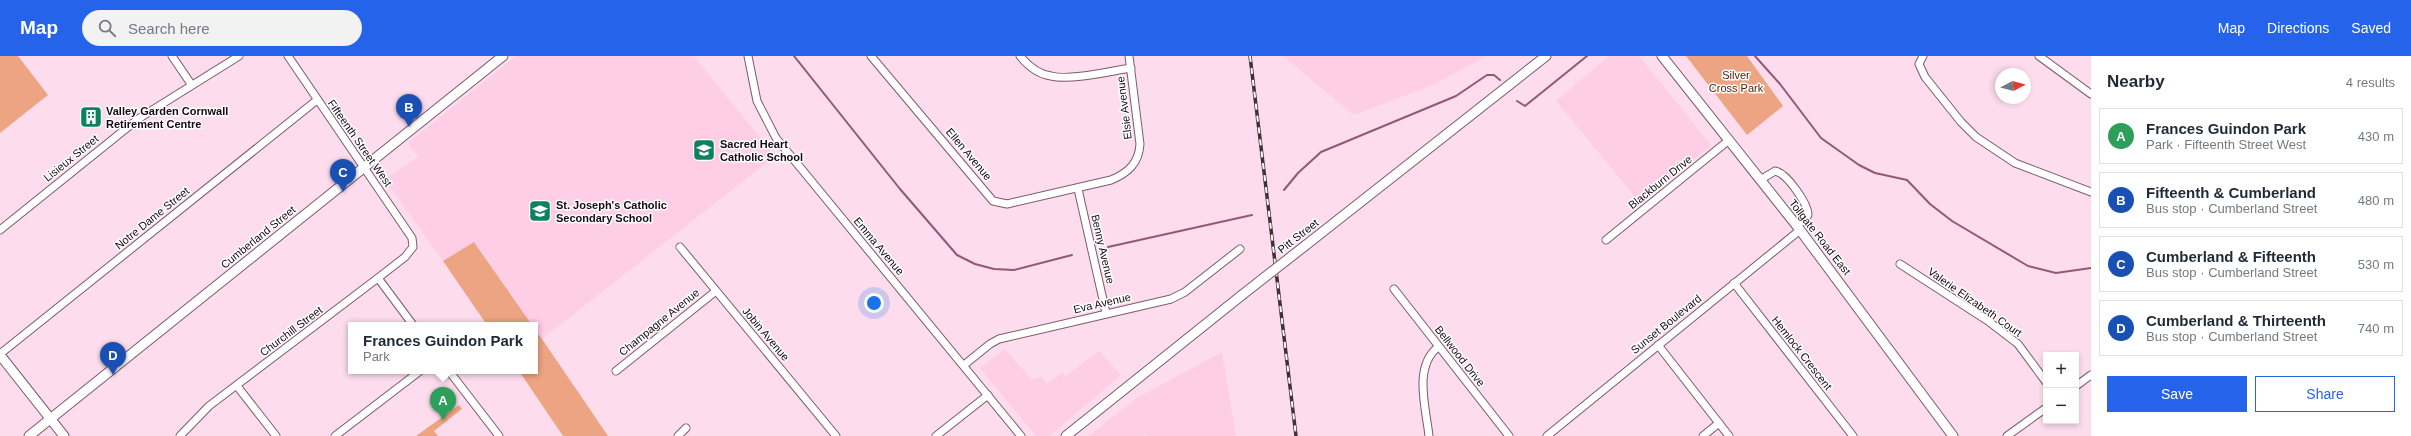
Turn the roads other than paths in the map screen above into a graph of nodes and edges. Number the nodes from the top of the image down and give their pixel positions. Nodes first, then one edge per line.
1 (172, 56) edge
2 (239, 56) edge
3 (288, 56) edge
4 (503, 56) edge
5 (748, 56) edge
6 (872, 56) edge
7 (1020, 56) edge
8 (1130, 56) edge
9 (1546, 56) edge
10 (1662, 56) edge
11 (1923, 56) edge
12 (2039, 56) edge
13 (1131, 68) junction
14 (191, 84) junction
15 (2091, 94) edge
16 (317, 100) junction
17 (1729, 140) junction
18 (364, 167) junction
19 (1760, 180) junction
20 (1078, 189) junction
21 (2091, 192) edge
22 (1798, 228) junction
23 (0, 230) edge
24 (1606, 240) dead end
25 (412, 244) joint
26 (680, 247) dead end
27 (1240, 249) dead end
28 (1900, 264) dead end
29 (378, 278) junction
30 (1734, 283) junction
31 (1394, 289) dead end
32 (716, 291) junction
33 (1106, 313) junction
34 (412, 322) edge
35 (1658, 345) junction
36 (1438, 347) junction
37 (0, 354) edge
38 (964, 365) junction
39 (616, 371) dead end
40 (416, 374) edge
41 (451, 374) edge
42 (2091, 375) edge
43 (2043, 378) edge
44 (2079, 384) edge
45 (237, 386) junction
46 (988, 395) junction
47 (2043, 410) edge
48 (50, 419) junction
49 (1719, 423) junction
50 (686, 428) dead end
51 (29, 436) edge
52 (64, 436) edge
53 (180, 436) edge
54 (276, 436) edge
55 (335, 436) edge
56 (499, 436) edge
57 (678, 436) edge
58 (836, 436) edge
59 (936, 436) edge
60 (1021, 436) edge
61 (1066, 436) edge
62 (1429, 436) edge
63 (1509, 436) edge
64 (1547, 436) edge
65 (1703, 436) edge
66 (1729, 436) edge
67 (1853, 436) edge
68 (1953, 436) edge
69 (2007, 436) edge

1 - 14 street
2 - 14 street, Lisieux Street
3 - 16 street, Fifteenth Street West
4 - 18 street, Cumberland Street
5 - 38 street, Emma Avenue
6 - 20 street, Ellen Avenue
7 - 13 street
8 - 13 street, Elsie Avenue
9 - 61 street, Pitt Street, bridge
10 - 17 street, Tollgate Road East
11 - 21 street
12 - 15 street
13 - 20 street, Elsie Avenue
14 - 23 street, Lisieux Street
16 - 18 street, Fifteenth Street West
16 - 37 street, Notre Dame Street
17 - 19 street, Tollgate Road East
17 - 24 street, Blackburn Drive
18 - 25 street, Fifteenth Street West
18 - 48 street, Cumberland Street
19 - 22 street, Tollgate Road East
19 - 22 street, Sunset Boulevard
20 - 33 street, Benny Avenue
22 - 30 street, Sunset Boulevard
22 - 68 street, Tollgate Road East
25 - 29 street, Churchill Street
26 - 32 street, Jobin Avenue
27 - 33 street, Eva Avenue
28 - 43 street, Valerie Elizabeth Court
29 - 34 street
29 - 45 street, Churchill Street
30 - 35 street, Sunset Boulevard
30 - 67 street, Hemlock Crescent
31 - 36 street, Bellwood Drive
32 - 39 street, Champagne Avenue
32 - 58 street, Jobin Avenue
33 - 38 street, Eva Avenue
35 - 49 street
35 - 64 street, Sunset Boulevard
36 - 62 street
36 - 63 street, Bellwood Drive
37 - 48 street
38 - 46 street, Emma Avenue
40 - 55 street
41 - 56 street
42 - 44 street
45 - 53 street, Churchill Street
45 - 54 street
46 - 59 street
46 - 60 street, Emma Avenue
47 - 69 street
48 - 51 street, Cumberland Street
48 - 52 street
49 - 65 street
49 - 66 street
50 - 57 street

